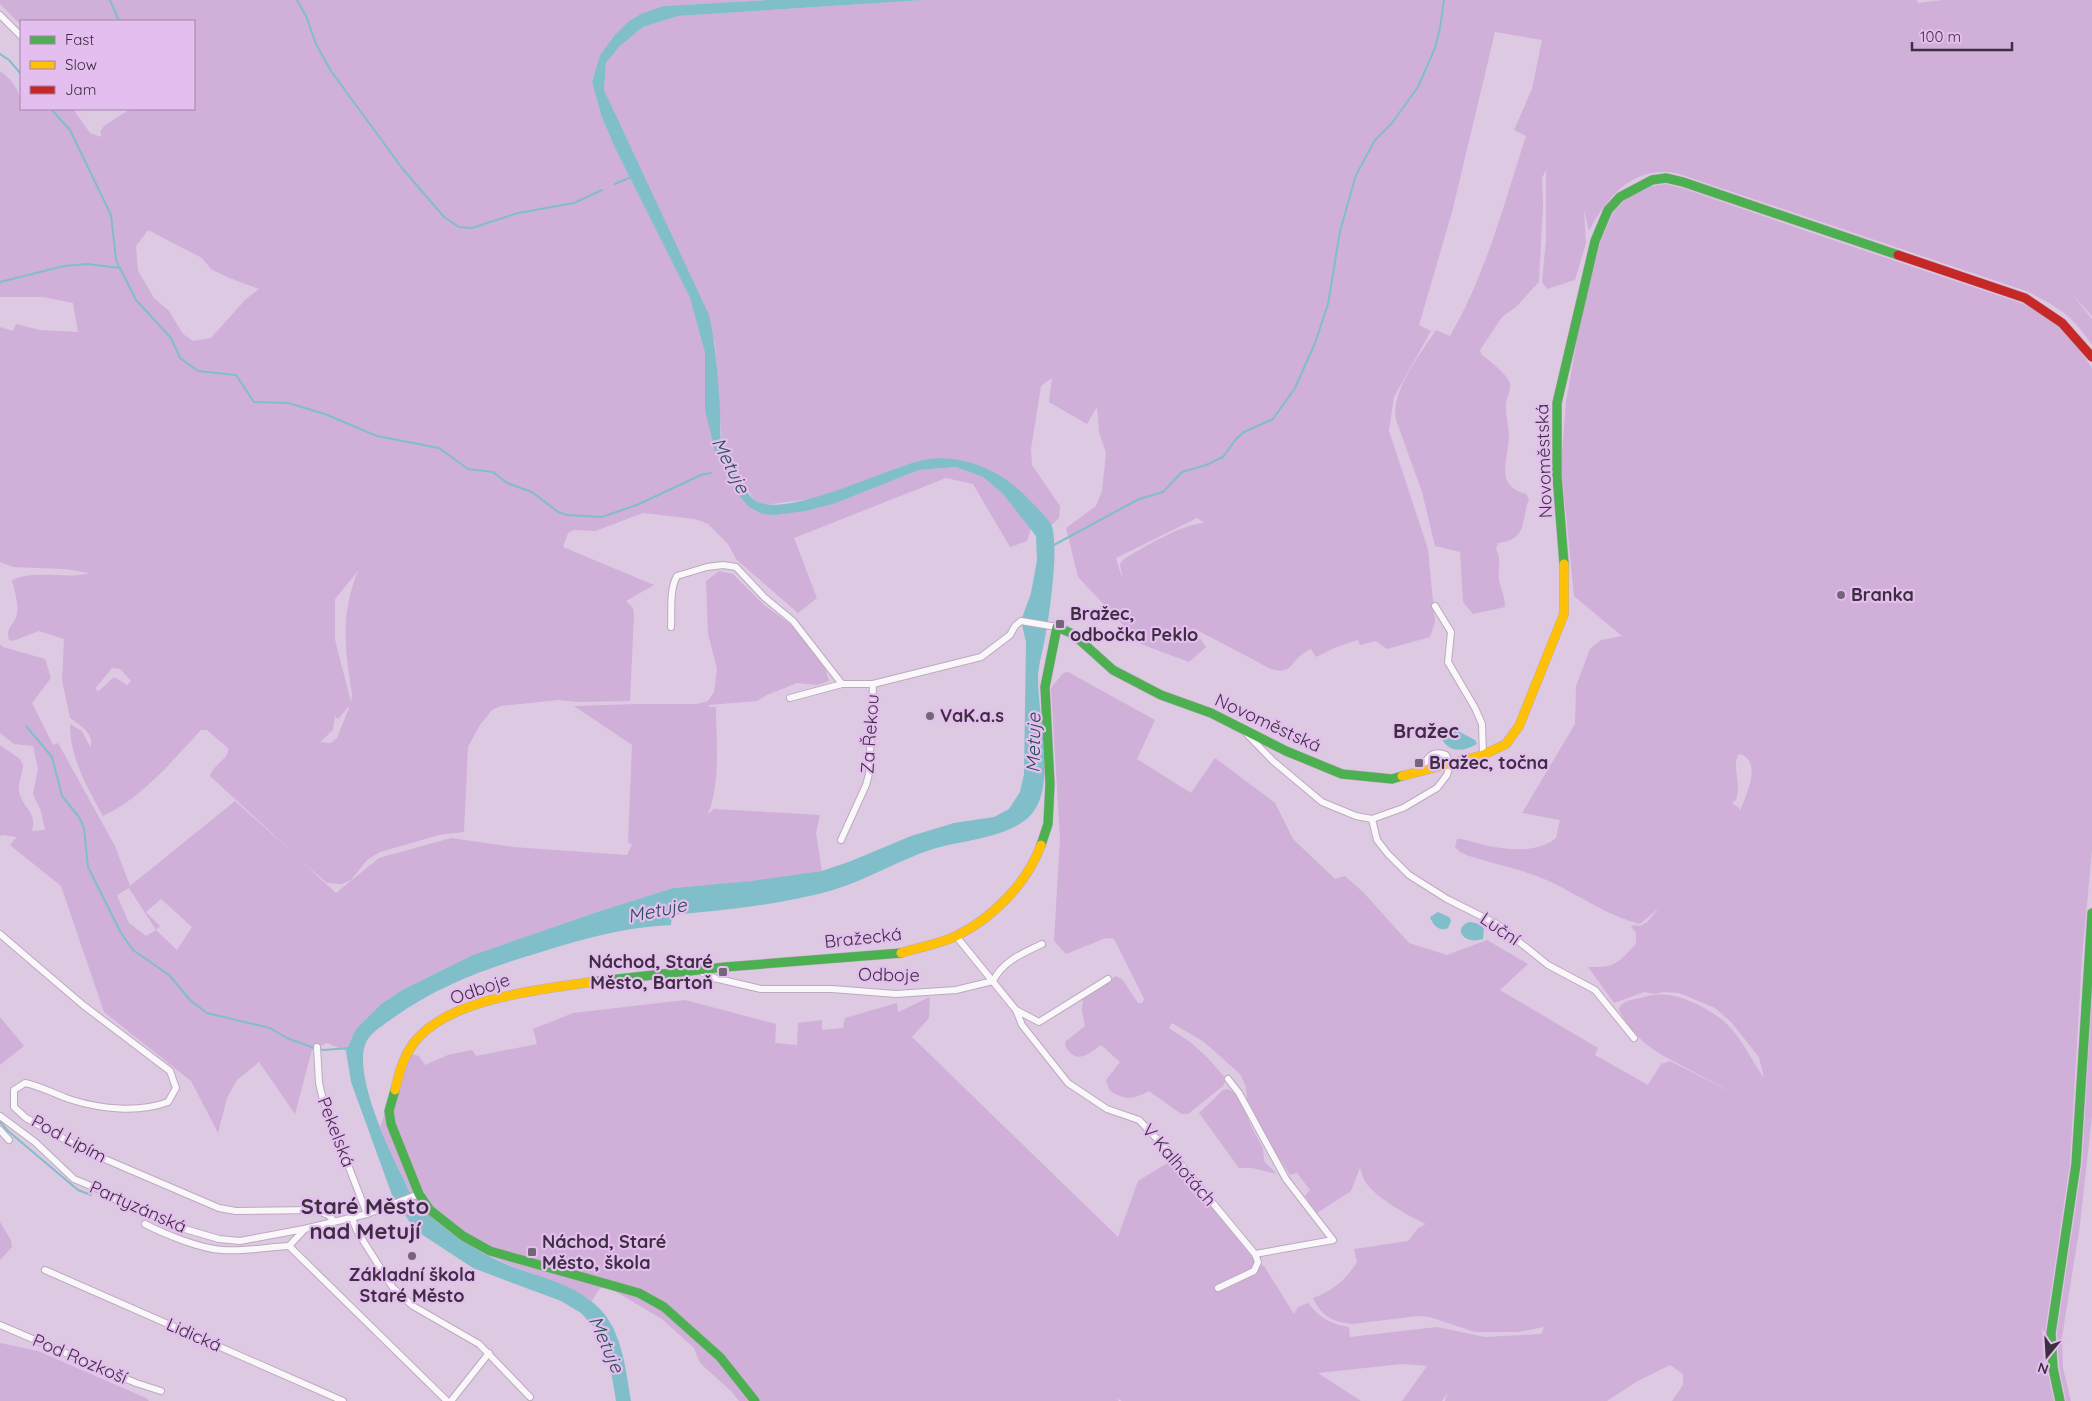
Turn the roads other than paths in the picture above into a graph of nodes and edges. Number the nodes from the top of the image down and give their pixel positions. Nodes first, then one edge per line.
1 (0, 15) edge
2 (20, 35) edge
3 (2092, 357) edge
4 (1435, 606) dead end
5 (671, 627) dead end
6 (1054, 627) junction
7 (842, 684) junction
8 (873, 684) junction
9 (790, 698) dead end
10 (1243, 730) junction
11 (1483, 755) junction
12 (1450, 765) junction
13 (1421, 772) junction
14 (1372, 819) junction
15 (841, 840) dead end
16 (2092, 913) edge
17 (0, 934) edge
18 (956, 936) junction
19 (1042, 944) dead end
20 (725, 967) joint
21 (696, 970) junction
22 (1108, 979) dead end
23 (992, 981) junction
24 (1016, 1010) junction
25 (1634, 1038) dead end
26 (317, 1047) dead end
27 (1228, 1079) dead end
28 (0, 1116) edge
29 (0, 1130) edge
30 (9, 1140) dead end
31 (416, 1195) junction
32 (367, 1214) junction
33 (352, 1218) junction
34 (334, 1221) junction
35 (145, 1224) dead end
36 (304, 1230) junction
37 (289, 1246) junction
38 (1254, 1254) junction
39 (45, 1270) dead end
40 (1218, 1288) dead end
41 (0, 1325) edge
42 (489, 1353) junction
43 (161, 1391) dead end
44 (530, 1397) dead end
45 (343, 1401) edge
46 (447, 1401) edge
47 (451, 1401) edge
48 (755, 1401) edge
49 (2060, 1401) edge

1 - 2 street
3 - 11 street, Novoměstská
4 - 11 street
5 - 7 street
6 - 8 street
6 - 10 street, Novoměstská
6 - 18 street, Bražecká
7 - 8 street
7 - 9 street
8 - 15 street, Za Řekou
10 - 13 street, Novoměstská
10 - 14 street
11 - 12 street, Novoměstská
12 - 13 street, Novoměstská
12 - 13 street
12 - 14 street
14 - 25 street, Luční
16 - 49 street
17 - 34 street, Pod Lipím
18 - 20 street, Bražecká
18 - 23 street, V Kalhotách
19 - 23 street
20 - 21 street, Odboje
21 - 23 street, Odboje
21 - 31 street, Odboje
22 - 24 street
23 - 24 street, V Kalhotách
24 - 38 street, V Kalhotách
26 - 32 street, Pekelská
27 - 38 street
28 - 36 street, Partyzánská
29 - 30 street
31 - 32 street, Partyzánská
31 - 48 street, Odboje
32 - 33 street, Partyzánská
33 - 34 street, Partyzánská
33 - 42 street
34 - 36 street, Partyzánská
35 - 37 street, Partyzánská
36 - 37 street
37 - 46 street
38 - 40 street
39 - 45 street, Lidická
41 - 43 street, Pod Rozkoší
42 - 44 street
42 - 47 street

